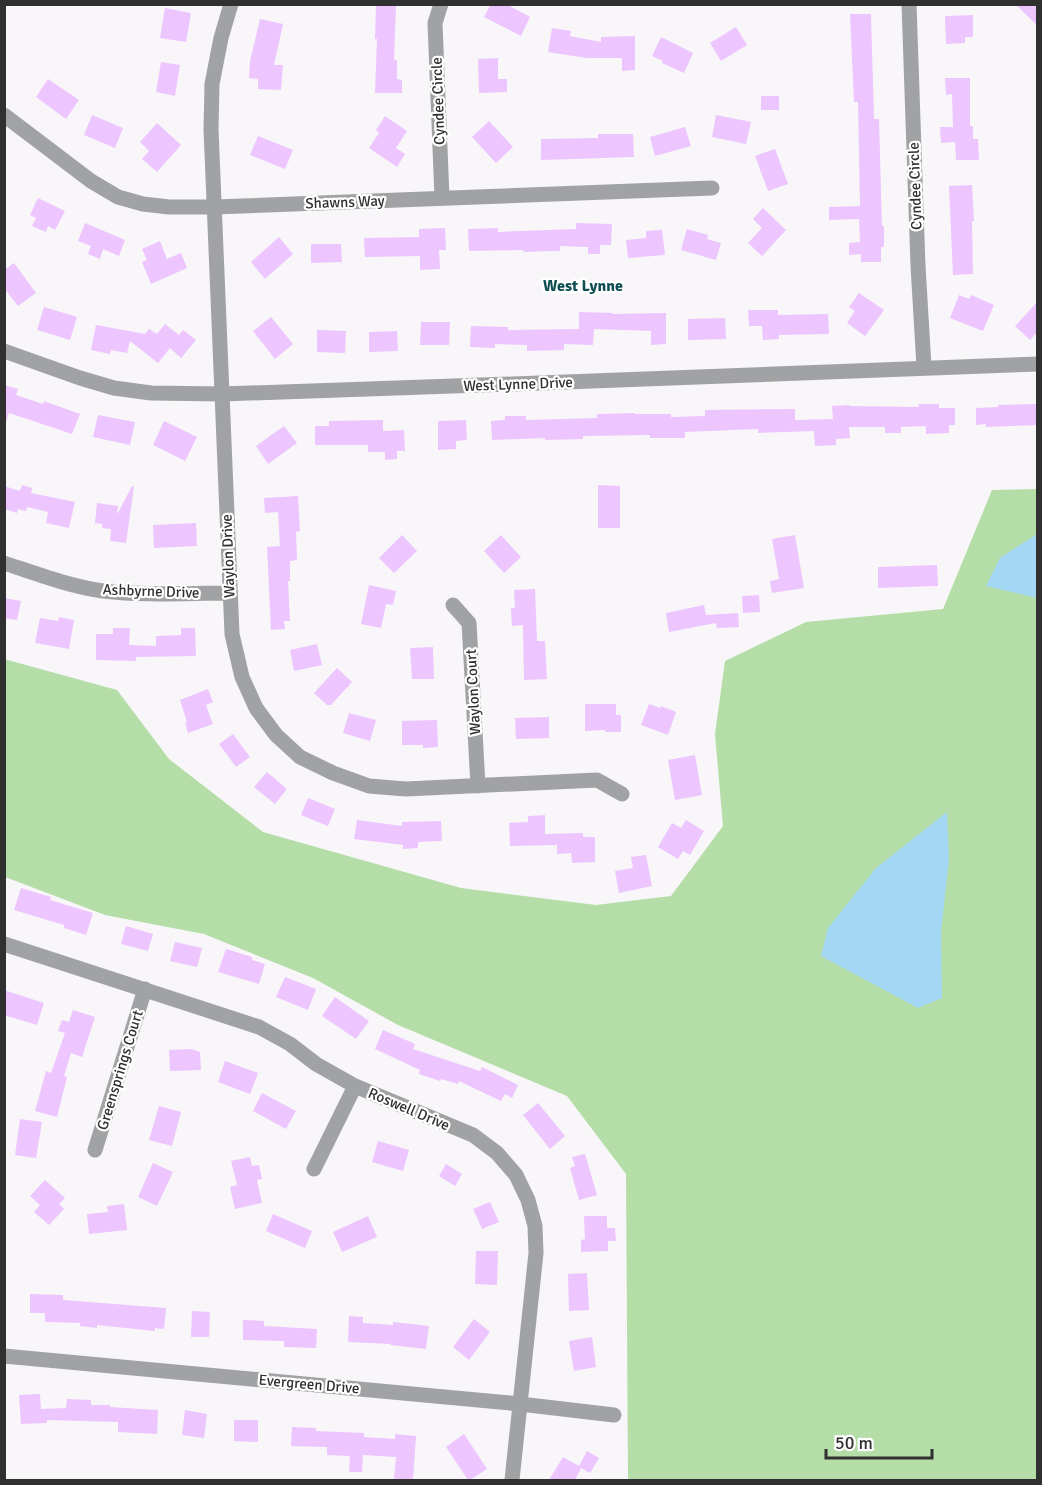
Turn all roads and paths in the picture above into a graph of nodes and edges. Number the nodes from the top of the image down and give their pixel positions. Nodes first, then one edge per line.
1 (231, 4) edge
2 (441, 4) edge
3 (909, 4) edge
4 (4, 115) edge
5 (712, 188) dead end
6 (442, 198) junction
7 (214, 207) junction
8 (4, 351) edge
9 (1038, 364) edge
10 (924, 368) junction
11 (222, 394) junction
12 (4, 563) edge
13 (229, 593) junction
14 (453, 604) dead end
15 (478, 786) junction
16 (622, 794) dead end
17 (4, 944) edge
18 (145, 989) junction
19 (355, 1086) junction
20 (95, 1150) dead end
21 (314, 1169) dead end
22 (4, 1356) edge
23 (520, 1404) junction
24 (614, 1415) dead end
25 (512, 1480) edge

1 - 7 street, Waylon Drive
2 - 6 street, Cyndee Circle
3 - 10 street, Cyndee Circle
4 - 7 street, Shawns Way
5 - 6 street, Shawns Way
6 - 7 street, Shawns Way
7 - 11 street, Waylon Drive
8 - 11 street, West Lynne Drive
9 - 10 street, West Lynne Drive
10 - 11 street, West Lynne Drive
11 - 13 street, Waylon Drive
12 - 13 street, Ashbyrne Drive
13 - 15 street, Waylon Drive
14 - 15 street, Waylon Court
15 - 16 street, Waylon Drive
17 - 18 street, Roswell Drive
18 - 19 street, Roswell Drive
18 - 20 street, Greensprings Court
19 - 21 street
19 - 23 street, Roswell Drive
22 - 23 street, Evergreen Drive
23 - 24 street, Evergreen Drive
23 - 25 street, Roswell Drive

